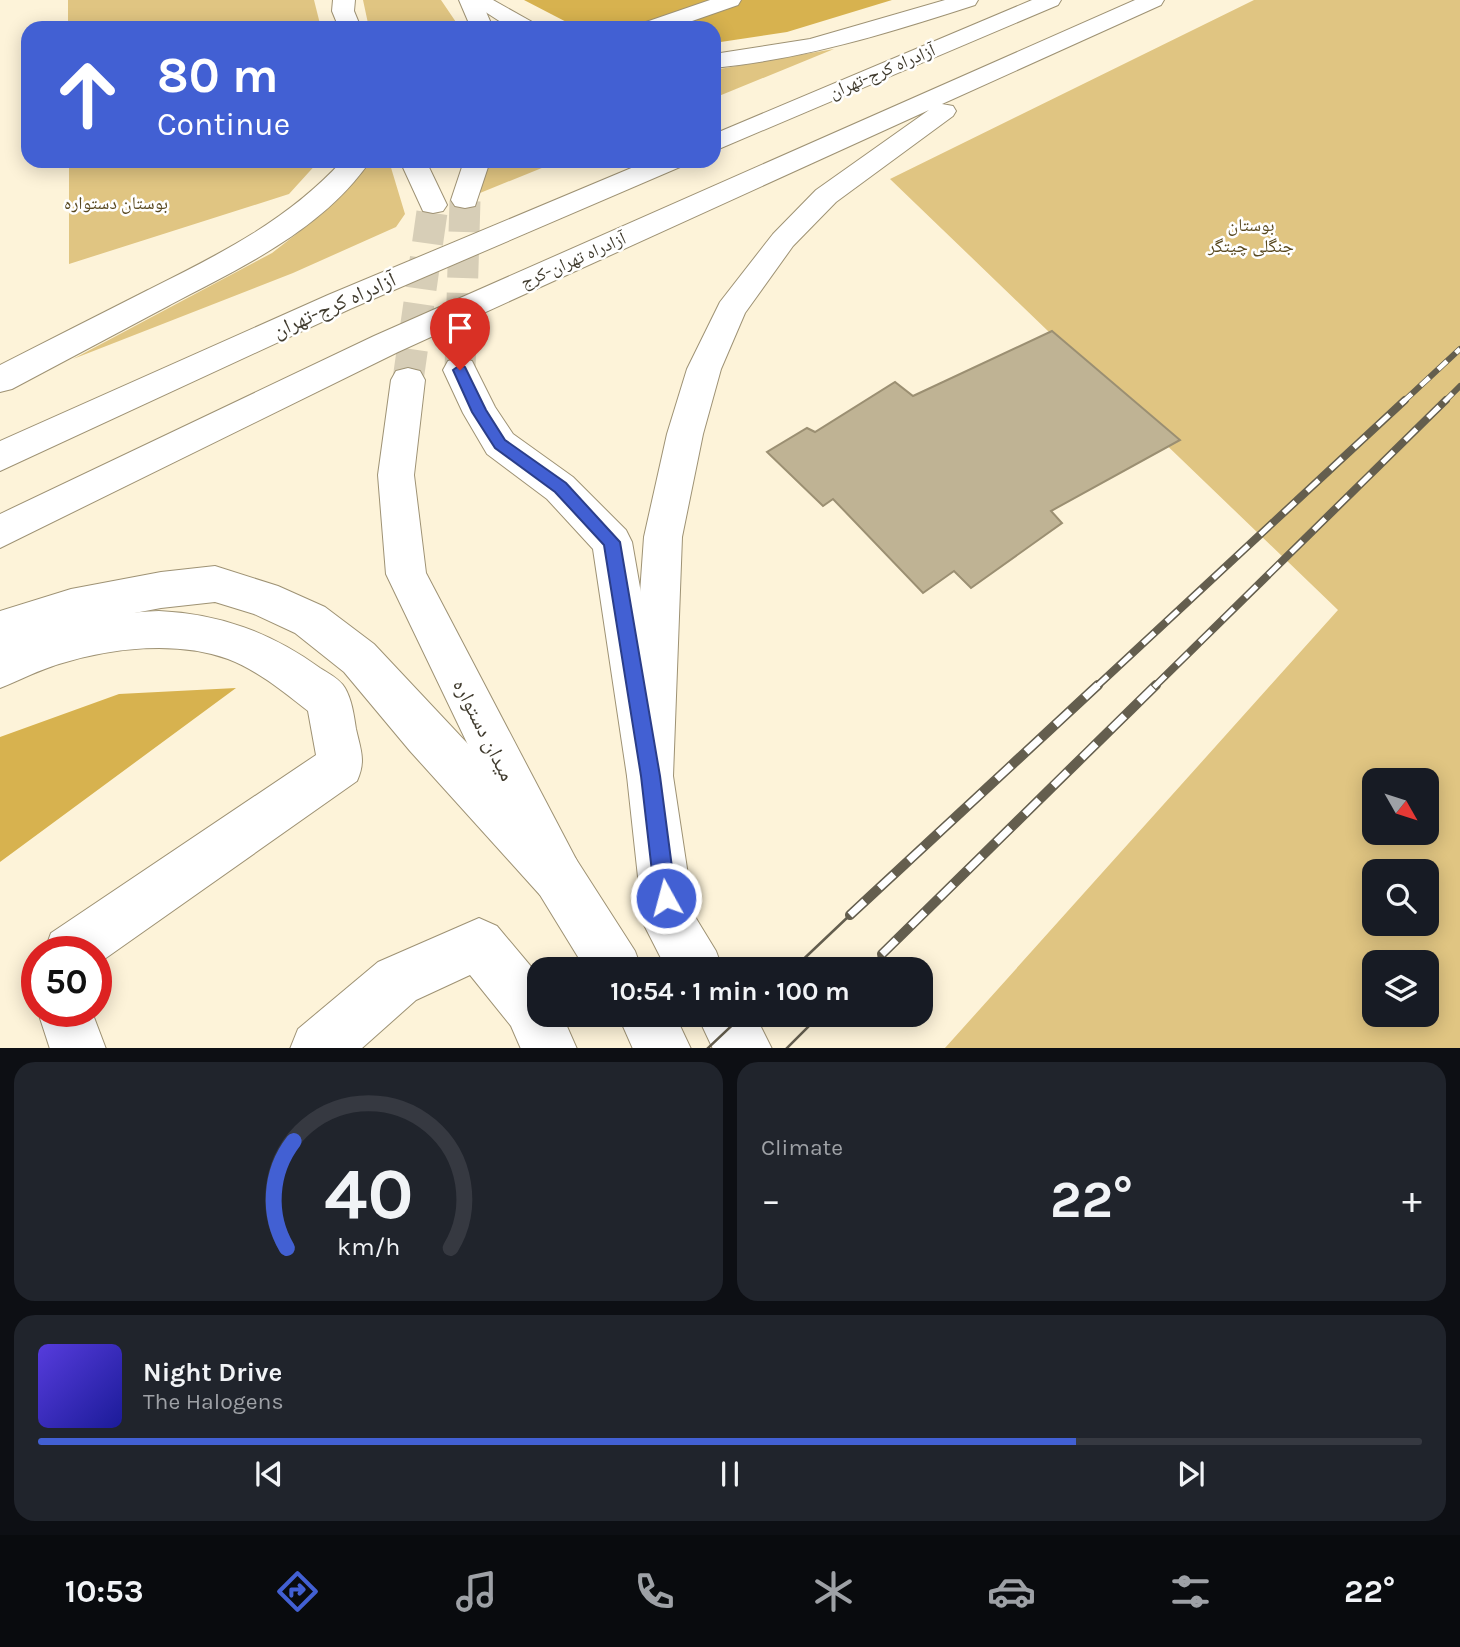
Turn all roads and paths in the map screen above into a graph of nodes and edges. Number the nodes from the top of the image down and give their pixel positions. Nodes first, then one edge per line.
1 (344, 0) edge
2 (470, 0) edge
3 (478, 0) edge
4 (730, 0) edge
5 (967, 0) edge
6 (1050, 0) edge
7 (1153, 0) edge
8 (1163, 0) edge
9 (347, 21) edge
10 (479, 21) edge
11 (514, 21) edge
12 (671, 21) edge
13 (721, 61) edge
14 (721, 140) edge
15 (351, 168) edge
16 (416, 168) edge
17 (475, 168) edge
18 (655, 168) edge
19 (465, 200) tunnel mouth
20 (433, 205) tunnel mouth
21 (460, 370) tunnel mouth
22 (0, 380) edge
23 (408, 380) tunnel mouth
24 (0, 457) edge
25 (0, 532) edge
26 (0, 630) edge
27 (0, 668) edge
28 (650, 776) junction
29 (558, 877) junction
30 (93, 936) edge
31 (608, 957) edge
32 (689, 957) edge
33 (70, 1027) edge
34 (731, 1027) edge
35 (78, 1048) edge
36 (318, 1048) edge
37 (550, 1048) edge
38 (744, 1048) edge

1 - 9 main road
2 - 10 main road
3 - 11 main road
4 - 12 main road
5 - 13 main road
6 - 14 main road, آزادراه کرج-تهران
7 - 25 main road, آزادراه تهران-کرج
8 - 28 main road
15 - 22 main road
16 - 20 main road
17 - 19 main road
18 - 24 main road, آزادراه کرج-تهران
21 - 28 main road
23 - 29 main road, میدان دستواره
26 - 29 main road
27 - 30 main road
28 - 32 main road
29 - 31 main road, میدان دستواره
33 - 35 main road
34 - 38 main road
36 - 37 main road

